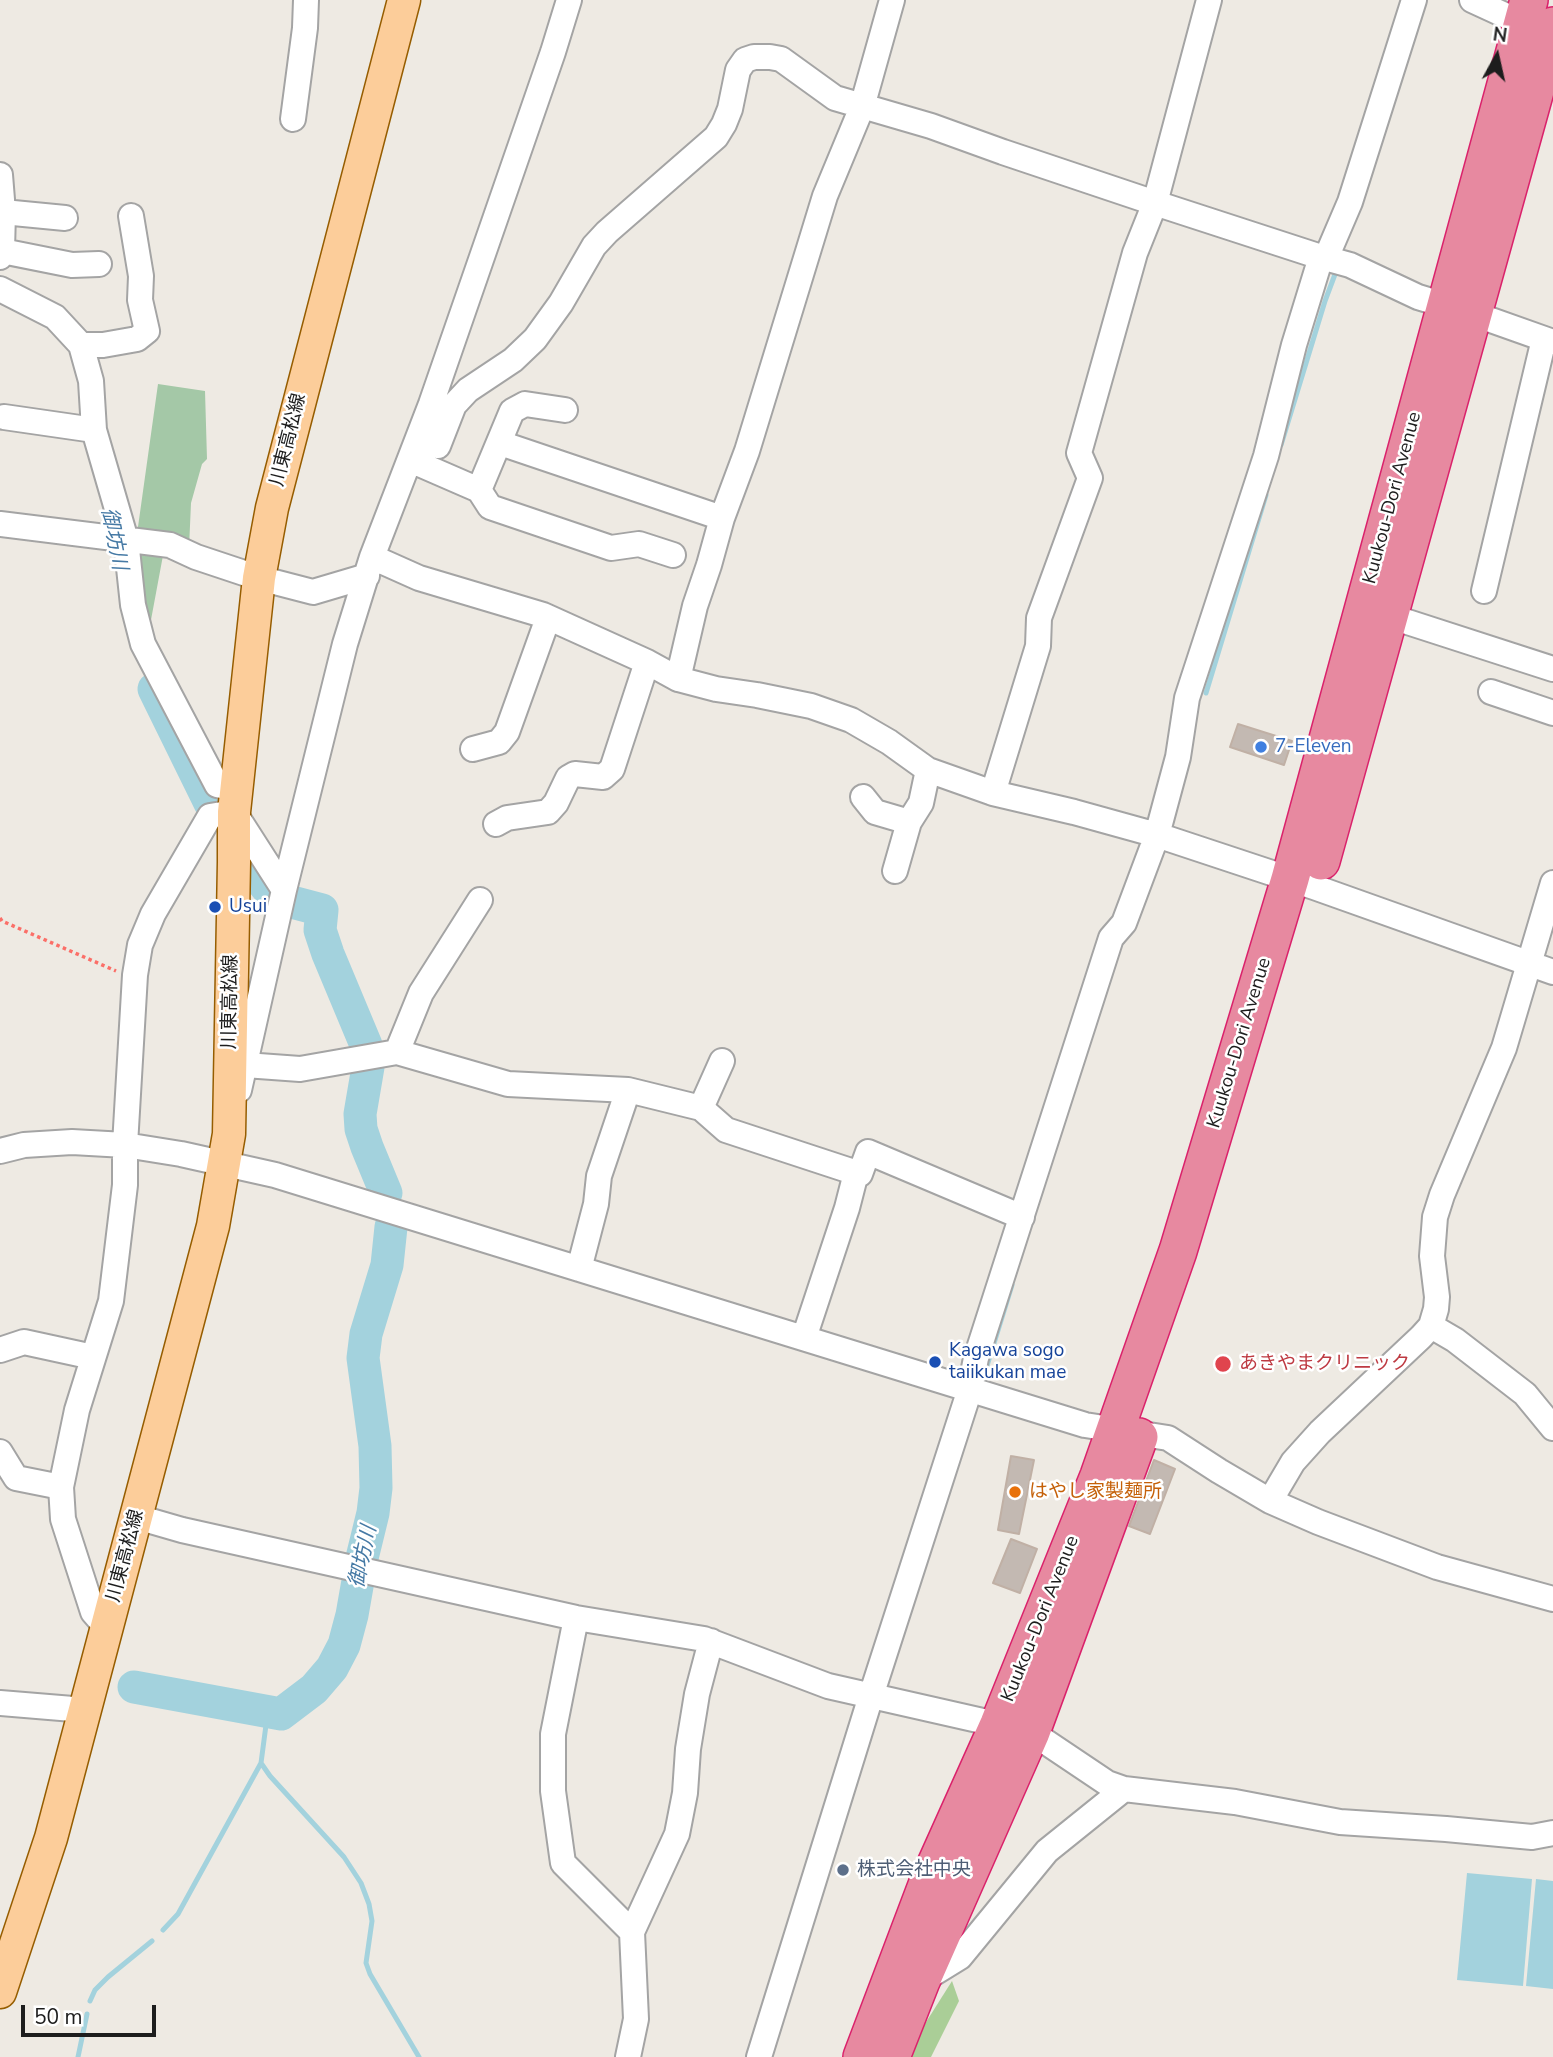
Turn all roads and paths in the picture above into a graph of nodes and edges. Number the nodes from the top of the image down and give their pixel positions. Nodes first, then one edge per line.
1 (306, 0) edge
2 (404, 0) edge
3 (569, 0) edge
4 (892, 0) edge
5 (1209, 0) edge
6 (1414, 0) edge
7 (1472, 0) edge
8 (1541, 25) edge
9 (862, 107) junction
10 (293, 119) dead end
11 (0, 175) edge
12 (1155, 202) junction
13 (3, 212) junction
14 (131, 216) dead end
15 (65, 218) dead end
16 (1, 254) edge
17 (1323, 257) junction
18 (99, 264) dead end
19 (0, 289) edge
20 (1460, 310) junction
21 (1549, 341) edge
22 (81, 345) junction
23 (565, 410) dead end
24 (4, 417) dead end
25 (89, 429) junction
26 (500, 443) junction
27 (413, 450) junction
28 (479, 490) junction
29 (722, 518) junction
30 (0, 524) edge
31 (117, 539) junction
32 (673, 555) dead end
33 (369, 567) junction
34 (259, 578) junction
35 (1484, 591) dead end
36 (1390, 616) junction
37 (548, 618) junction
38 (1552, 657) edge
39 (647, 662) junction
40 (678, 680) junction
41 (1491, 692) dead end
42 (1553, 713) edge
43 (473, 749) dead end
44 (928, 770) junction
45 (993, 793) junction
46 (863, 797) dead end
47 (235, 800) junction
48 (909, 822) junction
49 (496, 824) dead end
50 (1157, 835) junction
51 (895, 871) dead end
52 (1302, 883) junction
53 (1553, 883) edge
54 (284, 890) junction
55 (480, 900) dead end
56 (0, 918) edge
57 (1528, 962) junction
58 (1553, 972) edge
59 (135, 975) junction
60 (397, 1052) junction
61 (722, 1061) dead end
62 (245, 1065) junction
63 (628, 1090) junction
64 (701, 1108) junction
65 (125, 1145) junction
66 (227, 1149) junction
67 (0, 1151) edge
68 (856, 1173) junction
69 (1022, 1217) junction
70 (579, 1269) junction
71 (1431, 1326) junction
72 (804, 1338) junction
73 (0, 1350) edge
74 (93, 1357) junction
75 (970, 1390) junction
76 (1553, 1428) edge
77 (1128, 1431) junction
78 (0, 1452) edge
79 (61, 1487) junction
80 (1270, 1500) junction
81 (137, 1517) junction
82 (1553, 1599) edge
83 (576, 1618) junction
84 (107, 1628) junction
85 (710, 1641) junction
86 (871, 1696) junction
87 (0, 1703) edge
88 (85, 1710) junction
89 (1015, 1728) junction
90 (1124, 1789) junction
91 (1553, 1833) edge
92 (632, 1931) junction
93 (921, 1981) junction
94 (0, 1992) edge
95 (628, 2057) edge
96 (759, 2057) edge
97 (862, 2057) edge
98 (891, 2057) edge

1 - 10 street
2 - 34 main road, 川東高松線
3 - 27 street
4 - 9 street
5 - 12 street
6 - 17 street
7 - 8 street
8 - 20 highway, Kuukou-Dori Avenue
9 - 12 street
9 - 27 street
9 - 29 street
11 - 13 street
12 - 17 street
12 - 45 street
13 - 15 street
13 - 16 street
14 - 22 street
16 - 18 street
17 - 20 street
17 - 50 street
19 - 22 street
20 - 21 street
20 - 36 highway, Kuukou-Dori Avenue
20 - 52 highway, Kuukou-Dori Avenue
21 - 35 street
22 - 25 street
23 - 26 street
24 - 25 street
25 - 31 street
26 - 28 street
26 - 29 street
27 - 28 street
27 - 33 street
28 - 32 street
29 - 40 street
30 - 31 street
31 - 34 street
31 - 47 street
33 - 34 street
33 - 37 street
33 - 54 street
34 - 47 main road, 川東高松線
36 - 38 street
36 - 52 highway, Kuukou-Dori Avenue
37 - 39 street
37 - 43 street
39 - 40 street
39 - 49 street
40 - 44 street
41 - 42 street
44 - 45 street
44 - 48 street
45 - 50 street
46 - 48 street
47 - 54 street
47 - 59 street
47 - 66 main road, 川東高松線
48 - 51 street
50 - 52 street
50 - 69 street
52 - 57 street
52 - 77 highway, Kuukou-Dori Avenue
53 - 57 street
54 - 62 street
55 - 60 street
56 - 59 path
57 - 58 street
57 - 71 street
59 - 65 street
60 - 62 street
60 - 63 street
61 - 64 street
62 - 66 street
63 - 64 street
63 - 70 street
64 - 68 street
65 - 66 street
65 - 67 street
65 - 74 street
66 - 70 street
66 - 81 main road, 川東高松線
68 - 69 street
68 - 72 street
69 - 75 street
70 - 72 street
71 - 76 street
71 - 80 street
72 - 75 street
73 - 74 street
74 - 79 street
75 - 77 street
75 - 86 street
77 - 80 street
77 - 89 highway, Kuukou-Dori Avenue
78 - 79 street
79 - 84 street
80 - 82 street
81 - 83 street
81 - 84 main road, 川東高松線
83 - 85 street
83 - 92 street
84 - 88 main road, 川東高松線
85 - 86 street
85 - 92 street
86 - 89 street
86 - 96 street
87 - 88 street
88 - 94 main road, 川東高松線
89 - 90 street
89 - 93 highway, Kuukou-Dori Avenue
89 - 97 highway, Kuukou-Dori Avenue
90 - 91 street
90 - 93 street
92 - 95 street
93 - 98 highway, Kuukou-Dori Avenue

